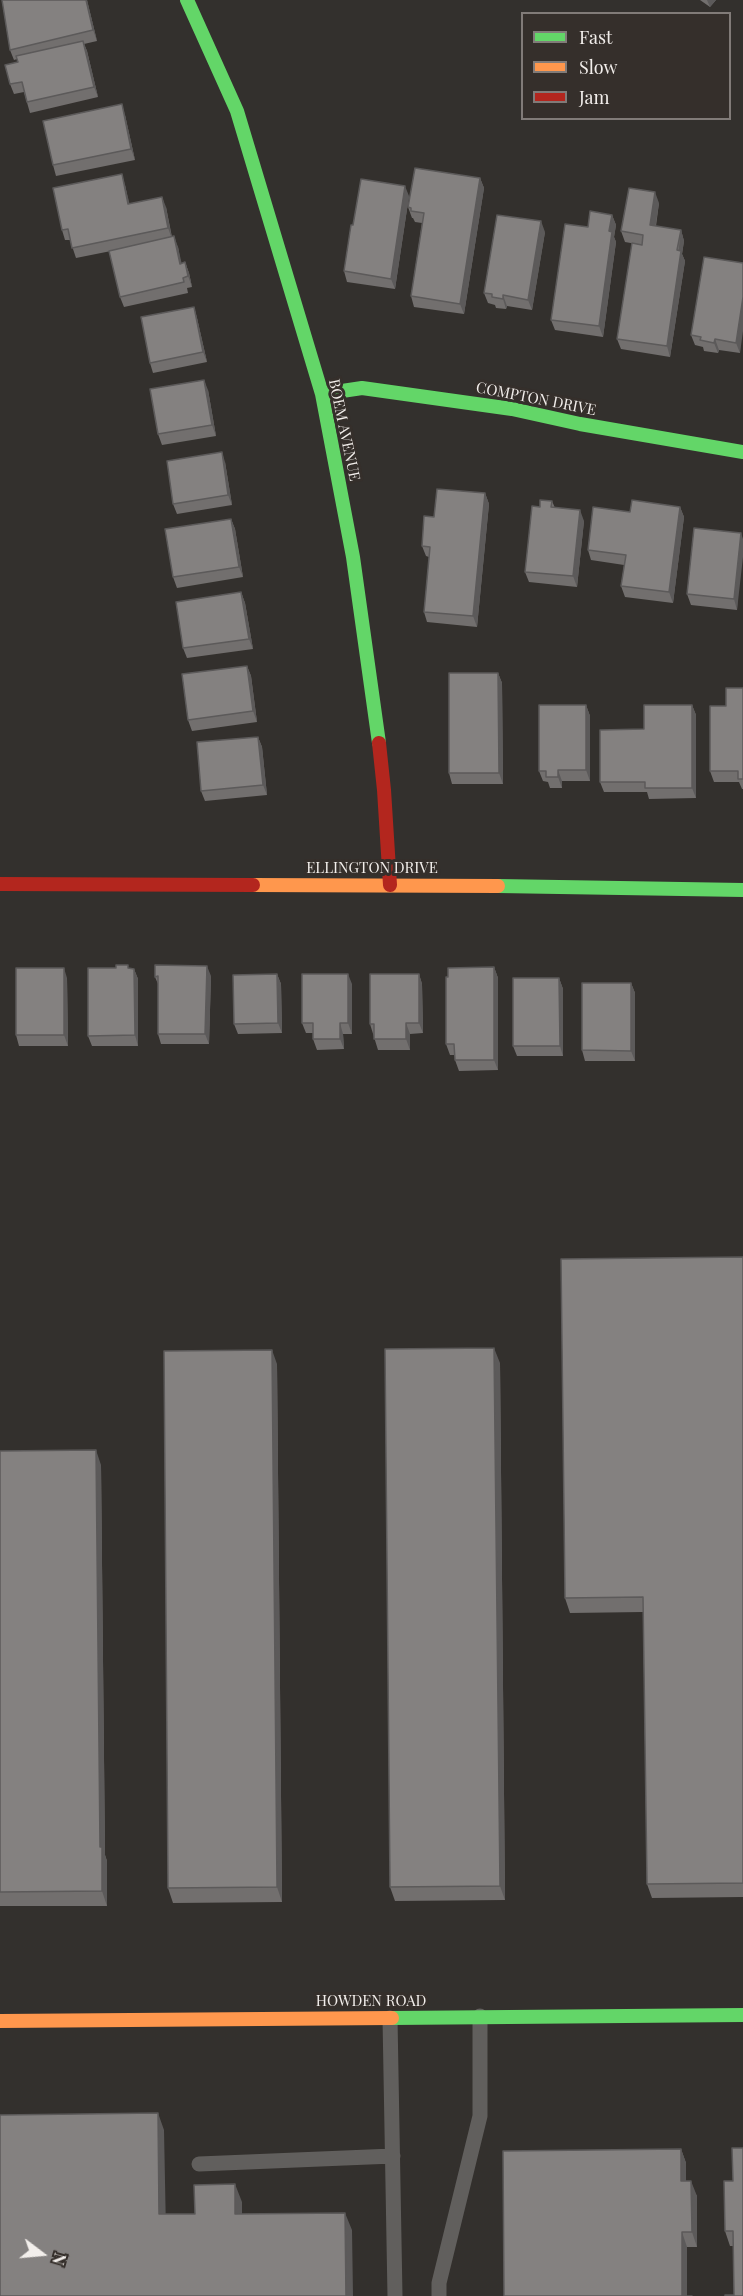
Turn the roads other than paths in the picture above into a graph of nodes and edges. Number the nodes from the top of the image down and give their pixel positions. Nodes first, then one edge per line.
1 (187, 0) edge
2 (322, 394) junction
3 (743, 452) edge
4 (0, 884) edge
5 (390, 885) junction
6 (743, 890) edge
7 (743, 2014) edge
8 (480, 2016) junction
9 (390, 2018) junction
10 (0, 2020) edge
11 (393, 2156) junction
12 (199, 2164) dead end
13 (395, 2296) edge
14 (439, 2296) edge

1 - 2 street, BOEM AVENUE
2 - 3 street, COMPTON DRIVE
2 - 5 street, BOEM AVENUE
4 - 5 street, ELLINGTON DRIVE
5 - 6 street, ELLINGTON DRIVE
7 - 8 street, HOWDEN ROAD
8 - 9 street, HOWDEN ROAD
8 - 14 lane
9 - 10 street, HOWDEN ROAD
9 - 11 lane
11 - 12 lane
11 - 13 lane

